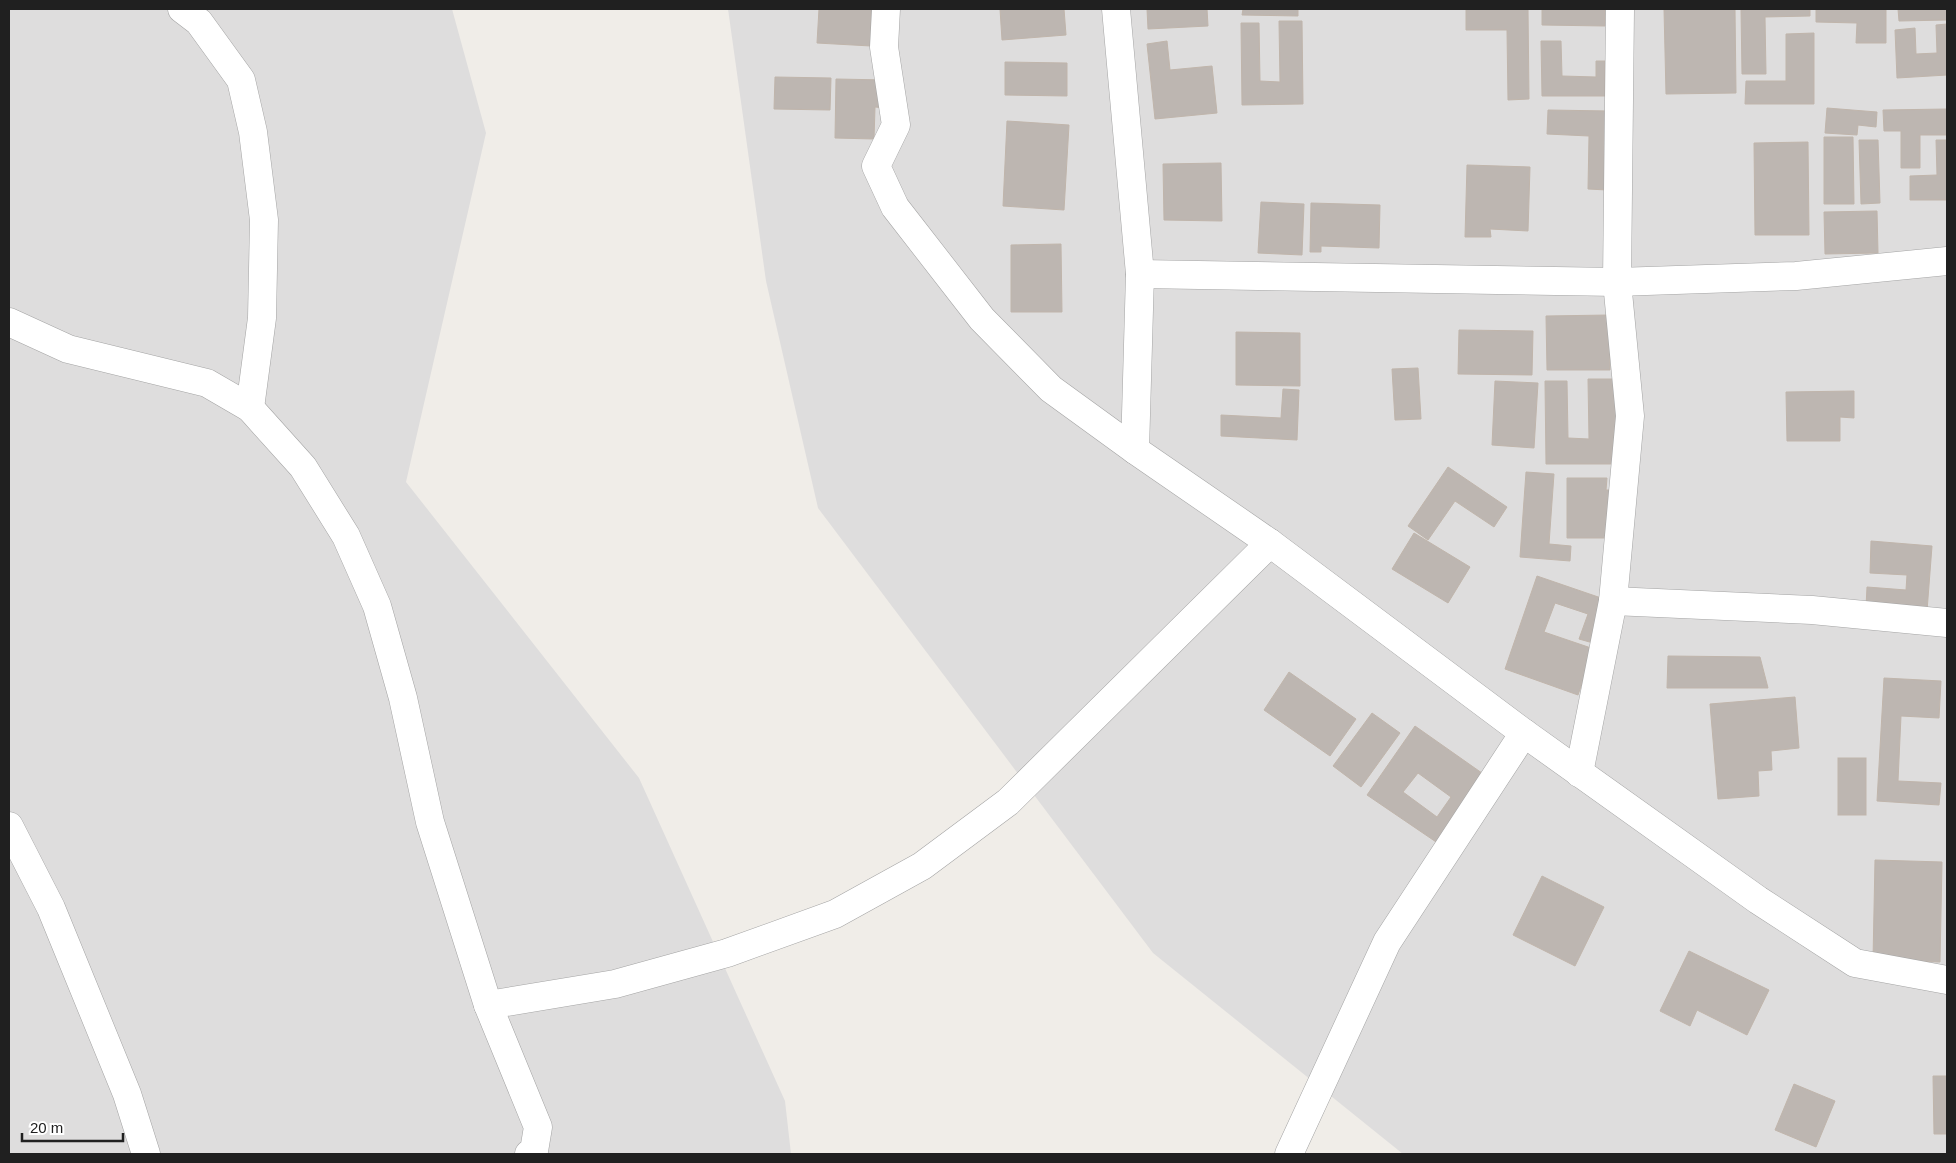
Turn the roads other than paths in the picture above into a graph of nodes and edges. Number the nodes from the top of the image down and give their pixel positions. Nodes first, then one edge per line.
1 (182, 9) edge
2 (886, 9) edge
3 (1116, 9) edge
4 (1620, 9) edge
5 (1947, 261) edge
6 (1140, 274) junction
7 (1617, 282) junction
8 (9, 322) edge
9 (250, 408) junction
10 (1135, 450) junction
11 (1270, 543) junction
12 (1613, 601) junction
13 (1947, 623) edge
14 (1524, 733) junction
15 (1579, 774) junction
16 (9, 826) edge
17 (1947, 980) edge
18 (488, 1005) junction
19 (146, 1154) edge
20 (529, 1154) edge
21 (1289, 1154) edge

1 - 9 street
2 - 10 street
3 - 6 street
4 - 7 street
5 - 7 street
6 - 7 street
6 - 10 street
7 - 12 street
8 - 9 street
9 - 18 street
10 - 11 street
11 - 14 street
11 - 18 street
12 - 13 street
12 - 15 street
14 - 15 street
14 - 21 street
15 - 17 street
16 - 19 street
18 - 20 street

